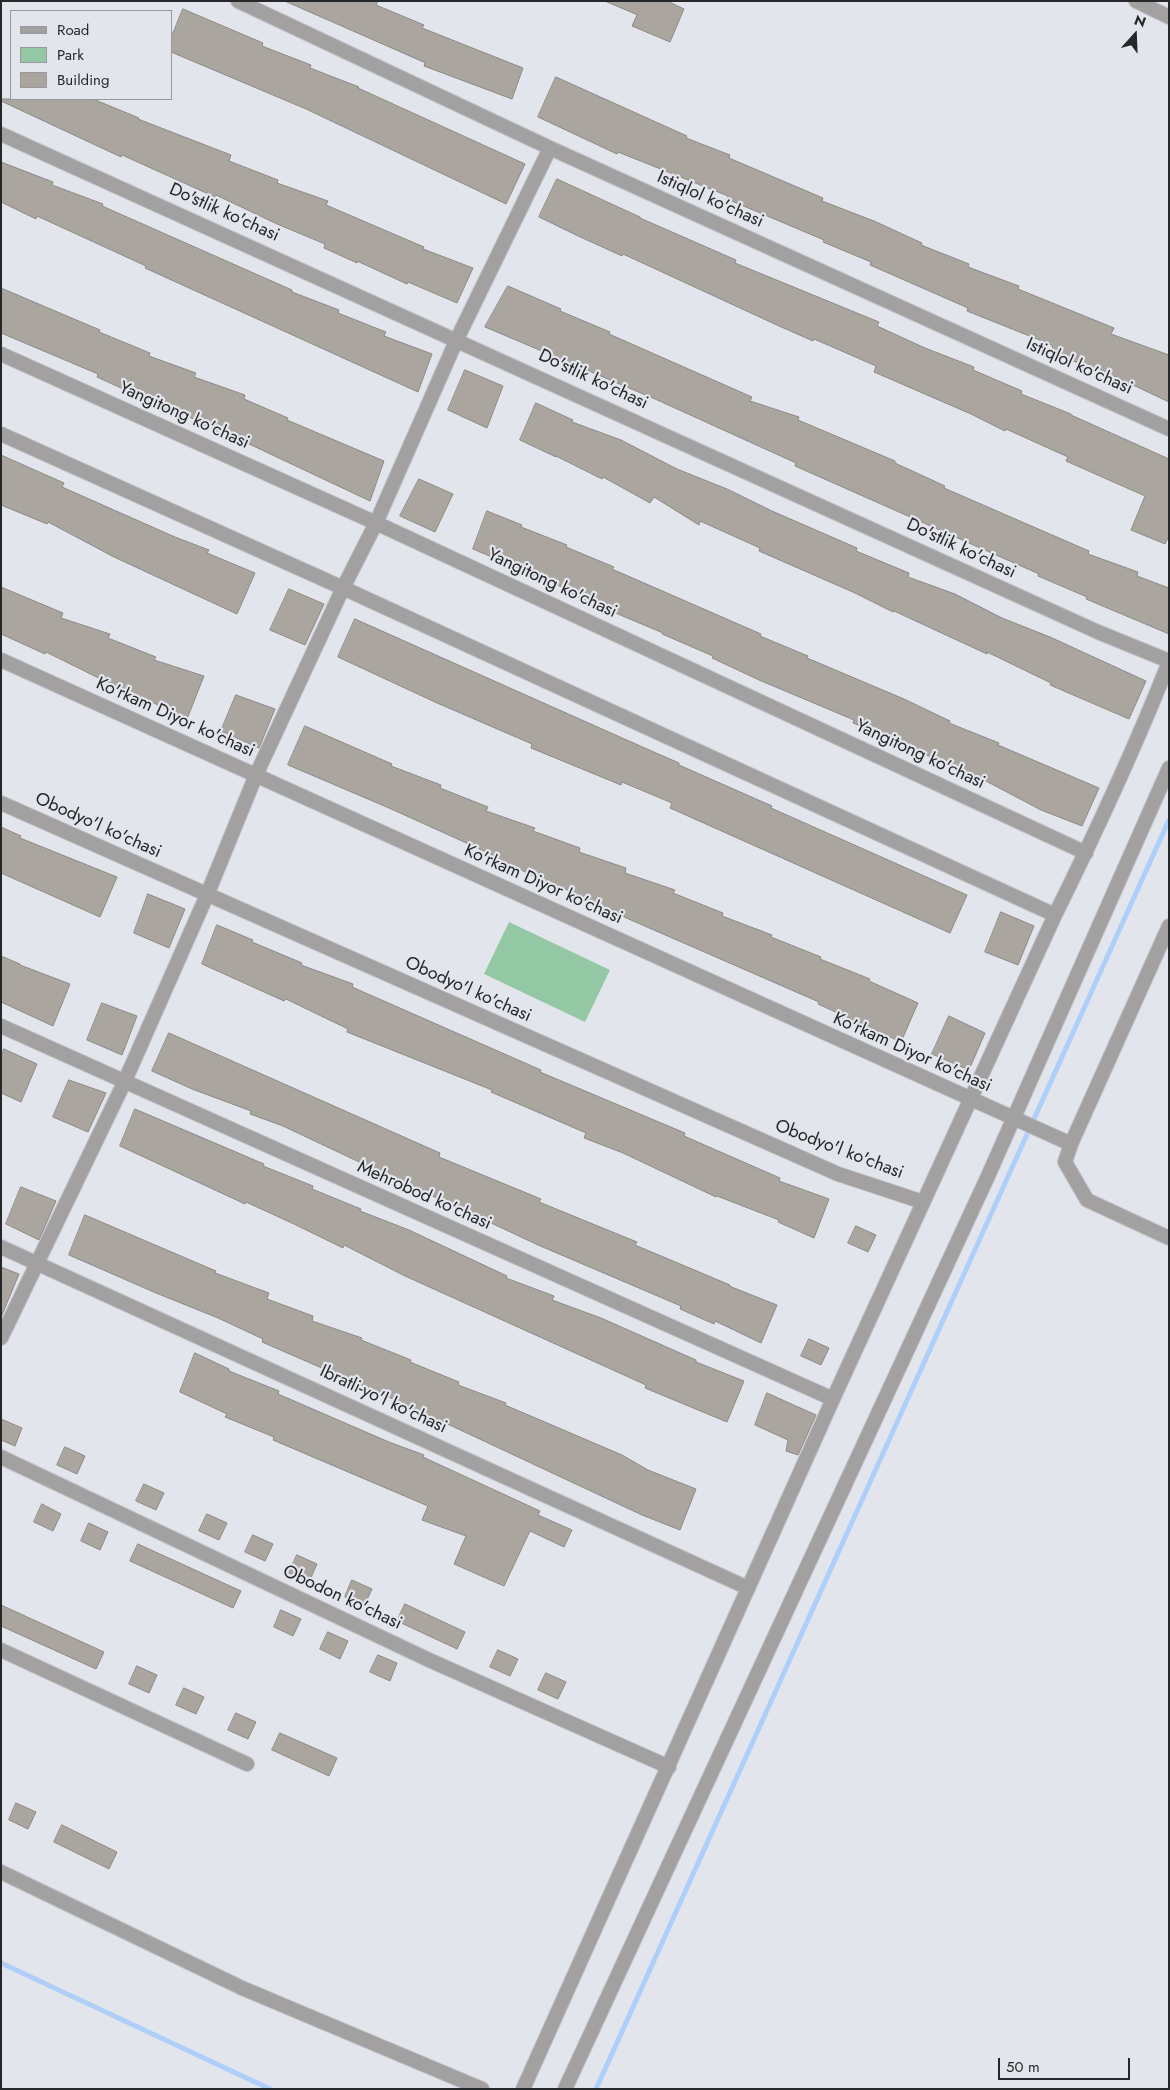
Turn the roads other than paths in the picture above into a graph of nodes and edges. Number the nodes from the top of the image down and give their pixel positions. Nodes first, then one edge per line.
1 (238, 1) edge
2 (1136, 1) edge
3 (255, 5) edge
4 (1169, 17) edge
5 (1, 134) edge
6 (550, 148) junction
7 (457, 339) junction
8 (1, 354) edge
9 (1169, 429) edge
10 (1, 434) edge
11 (376, 523) junction
12 (344, 588) junction
13 (1, 660) edge
14 (1169, 661) edge
15 (1169, 768) edge
16 (256, 775) junction
17 (1, 803) edge
18 (1086, 853) junction
19 (206, 895) junction
20 (1055, 915) junction
21 (1169, 926) edge
22 (1, 1026) edge
23 (124, 1083) junction
24 (971, 1100) junction
25 (1013, 1119) junction
26 (1071, 1144) junction
27 (923, 1202) junction
28 (1169, 1238) edge
29 (1, 1247) edge
30 (37, 1263) junction
31 (1, 1338) edge
32 (833, 1399) junction
33 (1, 1457) edge
34 (748, 1588) junction
35 (1, 1650) edge
36 (247, 1764) dead end
37 (669, 1767) junction
38 (1, 1872) edge
39 (482, 2089) edge
40 (523, 2089) edge
41 (565, 2089) edge

1 - 3 street, Istiqlol ko'chasi
2 - 4 street
3 - 6 street, Istiqlol ko'chasi
5 - 7 street, Do'stlik ko'chasi
6 - 7 street
6 - 9 street, Istiqlol ko'chasi
7 - 11 street
7 - 14 street, Do'stlik ko'chasi
8 - 11 street, Yangitong ko'chasi
10 - 12 street
11 - 12 street
11 - 18 street, Yangitong ko'chasi
12 - 16 street
12 - 20 street
13 - 16 street, Ko'rkam Diyor ko'chasi
14 - 18 street
15 - 25 street
16 - 19 street
16 - 24 street, Ko'rkam Diyor ko'chasi
17 - 19 street, Obodyo'l ko'chasi
18 - 20 street
19 - 23 street
19 - 27 street, Obodyo'l ko'chasi
20 - 24 street
21 - 26 street
22 - 23 street, Mehrobod ko'chasi
23 - 30 street
23 - 32 street, Mehrobod ko'chasi
24 - 25 street, Ko'rkam Diyor ko'chasi
24 - 27 street
25 - 26 street, Ko'rkam Diyor ko'chasi
25 - 41 street
26 - 28 street
27 - 32 street
29 - 30 street, Ibratli-yo'l ko'chasi
30 - 31 street
30 - 34 street, Ibratli-yo'l ko'chasi
32 - 34 street
33 - 37 street, Obodon ko'chasi
34 - 37 street
35 - 36 street
37 - 40 street
38 - 39 street

